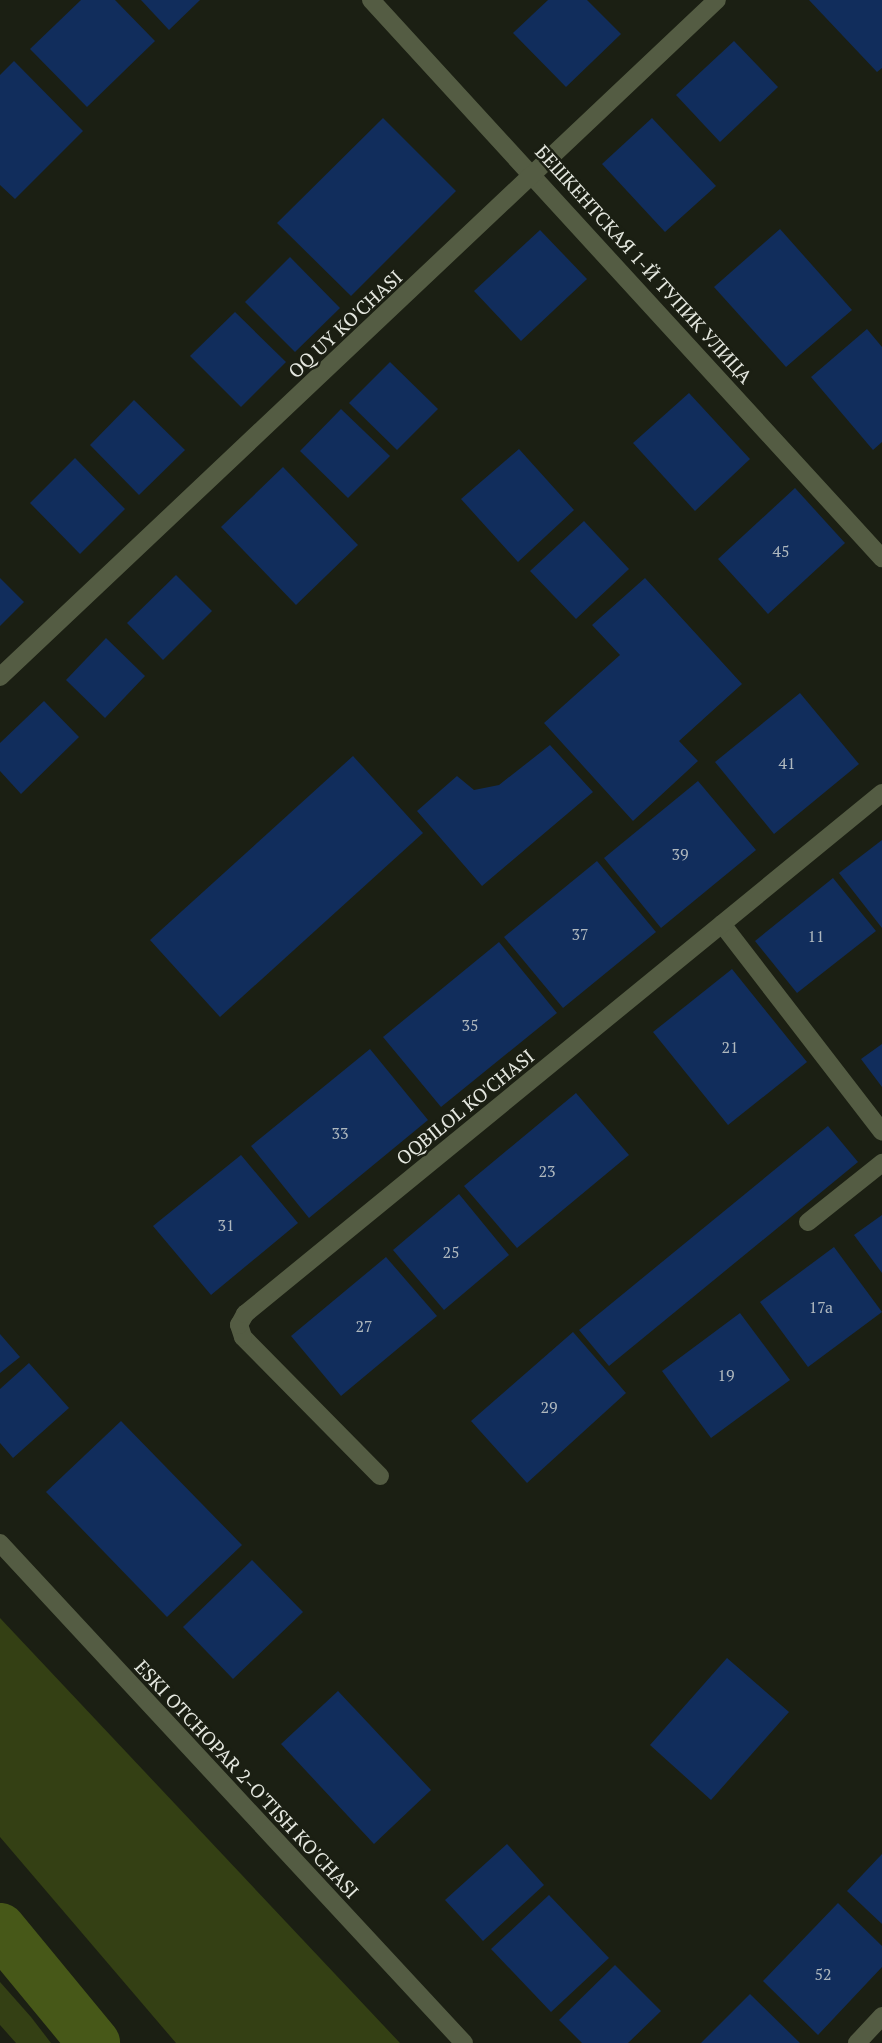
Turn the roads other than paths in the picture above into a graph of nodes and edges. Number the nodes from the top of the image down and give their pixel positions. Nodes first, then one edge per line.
1 (371, 0) edge
2 (717, 0) edge
3 (535, 175) junction
4 (882, 558) edge
5 (0, 677) edge
6 (882, 793) edge
7 (722, 924) junction
8 (882, 1132) edge
9 (882, 1163) edge
10 (808, 1222) dead end
11 (380, 1476) dead end
12 (0, 1543) edge
13 (880, 2021) edge
14 (464, 2043) edge
15 (857, 2043) edge

1 - 3 street, БЕШКЕНТСКАЯ 1-Й ТУПИК УЛИЦА
2 - 3 street, OQ UY KO'CHASI
3 - 4 street, БЕШКЕНТСКАЯ 1-Й ТУПИК УЛИЦА
3 - 5 street, OQ UY KO'CHASI
6 - 7 street, OQBILOL KO'CHASI
7 - 8 street
7 - 11 street, OQBILOL KO'CHASI
9 - 10 street
12 - 14 street, ESKI OTCHOPAR 2-O'TISH KO'CHASI
13 - 15 street

